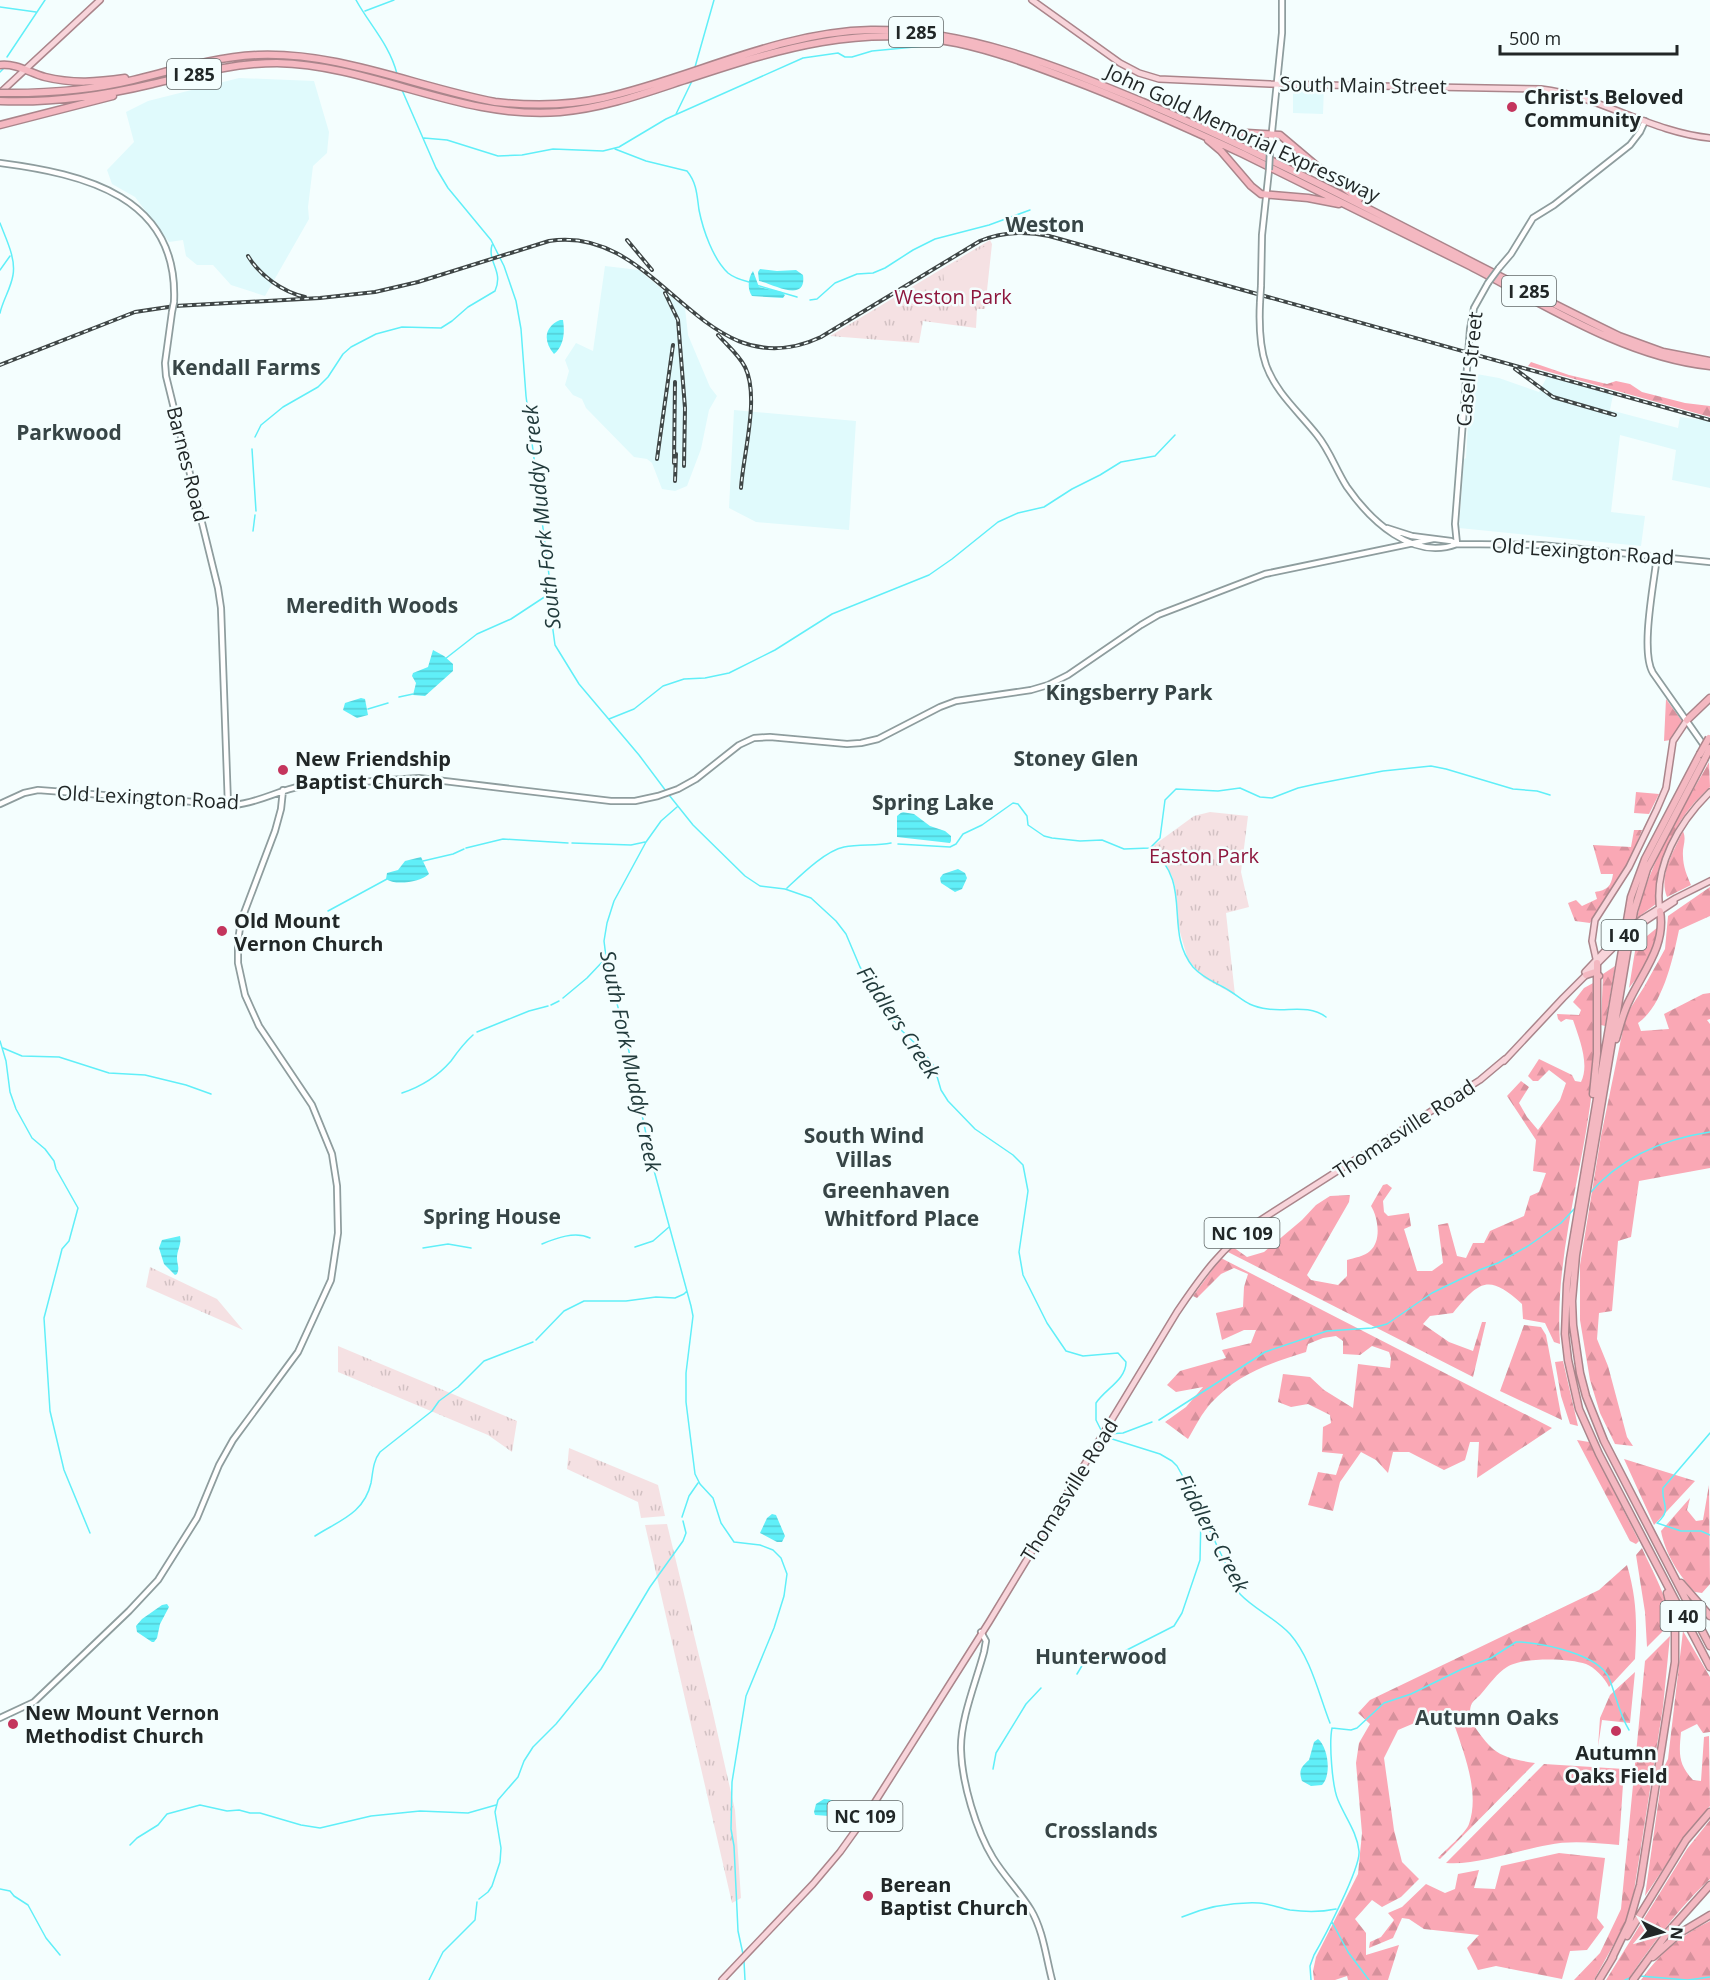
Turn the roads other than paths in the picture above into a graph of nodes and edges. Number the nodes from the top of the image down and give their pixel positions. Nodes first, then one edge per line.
1 (100, 0) edge
2 (1032, 0) edge
3 (1282, 0) edge
4 (0, 64) edge
5 (25, 70) junction
6 (164, 72) junction
7 (1277, 84) junction
8 (150, 85) junction
9 (0, 93) edge
10 (1, 101) edge
11 (1188, 121) junction
12 (1644, 121) junction
13 (0, 125) edge
14 (1195, 131) junction
15 (1272, 134) junction
16 (1710, 138) edge
17 (0, 163) edge
18 (1266, 194) junction
19 (1398, 223) junction
20 (1404, 232) junction
21 (1710, 361) edge
22 (1710, 367) edge
23 (1385, 527) junction
24 (1433, 539) junction
25 (1413, 543) junction
26 (1457, 544) junction
27 (1657, 556) junction
28 (1710, 561) edge
29 (1710, 698) edge
30 (1687, 720) junction
31 (1710, 737) edge
32 (1710, 748) edge
33 (1710, 754) edge
34 (1702, 757) junction
35 (283, 790) junction
36 (1710, 792) edge
37 (0, 804) edge
38 (228, 805) junction
39 (1710, 881) edge
40 (1695, 888) junction
41 (1658, 897) junction
42 (1669, 901) junction
43 (1660, 909) junction
44 (1597, 961) junction
45 (1587, 975) junction
46 (1599, 976) junction
47 (1563, 998) junction
48 (1608, 1066) junction
49 (1592, 1130) junction
50 (1655, 1564) junction
51 (1673, 1573) junction
52 (1710, 1616) edge
53 (981, 1632) junction
54 (1710, 1646) edge
55 (1710, 1667) edge
56 (0, 1718) edge
57 (1710, 1812) edge
58 (1710, 1886) edge
59 (1710, 1915) edge
60 (1611, 1960) junction
61 (722, 1980) edge
62 (1052, 1980) edge
63 (1599, 1980) edge
64 (1634, 1980) edge

1 - 5 main road
2 - 7 main road, South Main Street
3 - 7 street
4 - 5 highway
5 - 6 highway
5 - 9 main road
6 - 9 highway, John Gold Memorial Expressway / I 285, bridge
6 - 11 highway, John Gold Memorial Expressway / I 285
7 - 12 main road, South Main Street
7 - 15 street
8 - 10 highway, John Gold Memorial Expressway / I 285
8 - 13 highway
8 - 14 highway, John Gold Memorial Expressway / I 285
11 - 15 highway
11 - 19 highway, John Gold Memorial Expressway / I 285
12 - 16 main road, South Main Street
12 - 26 street, Casell Street, bridge
14 - 18 highway
14 - 20 highway, John Gold Memorial Expressway / I 285
15 - 18 street, bridge
15 - 19 highway
17 - 38 street, Barnes Road, bridge
18 - 20 highway
18 - 23 street, bridge
19 - 21 highway, John Gold Memorial Expressway / I 285
20 - 22 highway, John Gold Memorial Expressway / I 285
23 - 24 street, Old Lexington Road
23 - 25 street
24 - 25 street
24 - 26 street, Old Lexington Road
25 - 26 street, Old Lexington Road
25 - 35 street, Old Lexington Road
26 - 27 street, Old Lexington Road
27 - 28 street, Old Lexington Road
27 - 30 street
29 - 30 highway
30 - 33 street
30 - 44 main road
31 - 34 highway, I 40, bridge
32 - 34 highway, I 40, bridge
34 - 48 highway, I 40
34 - 49 highway, I 40
35 - 38 street, Old Lexington Road
35 - 56 street
36 - 41 main road
37 - 38 street, Old Lexington Road
39 - 40 main road, Thomasville Road
40 - 42 main road, Thomasville Road
40 - 43 main road, Thomasville Road
41 - 42 main road
41 - 43 main road
42 - 43 main road, Thomasville Road
43 - 44 main road, Thomasville Road / NC 109, bridge
43 - 48 highway
44 - 45 main road, Thomasville Road / NC 109
44 - 46 highway
44 - 47 main road, Thomasville Road / NC 109
45 - 46 highway
45 - 47 main road, Thomasville Road / NC 109
46 - 49 highway
47 - 53 main road, Thomasville Road / NC 109
48 - 51 highway, I 40
49 - 50 highway, I 40
50 - 55 highway, I 40
50 - 60 highway
51 - 52 highway
51 - 54 highway, I 40
53 - 61 main road, Thomasville Road / NC 109
53 - 62 street
57 - 60 highway
58 - 64 highway
59 - 64 highway
60 - 63 highway

